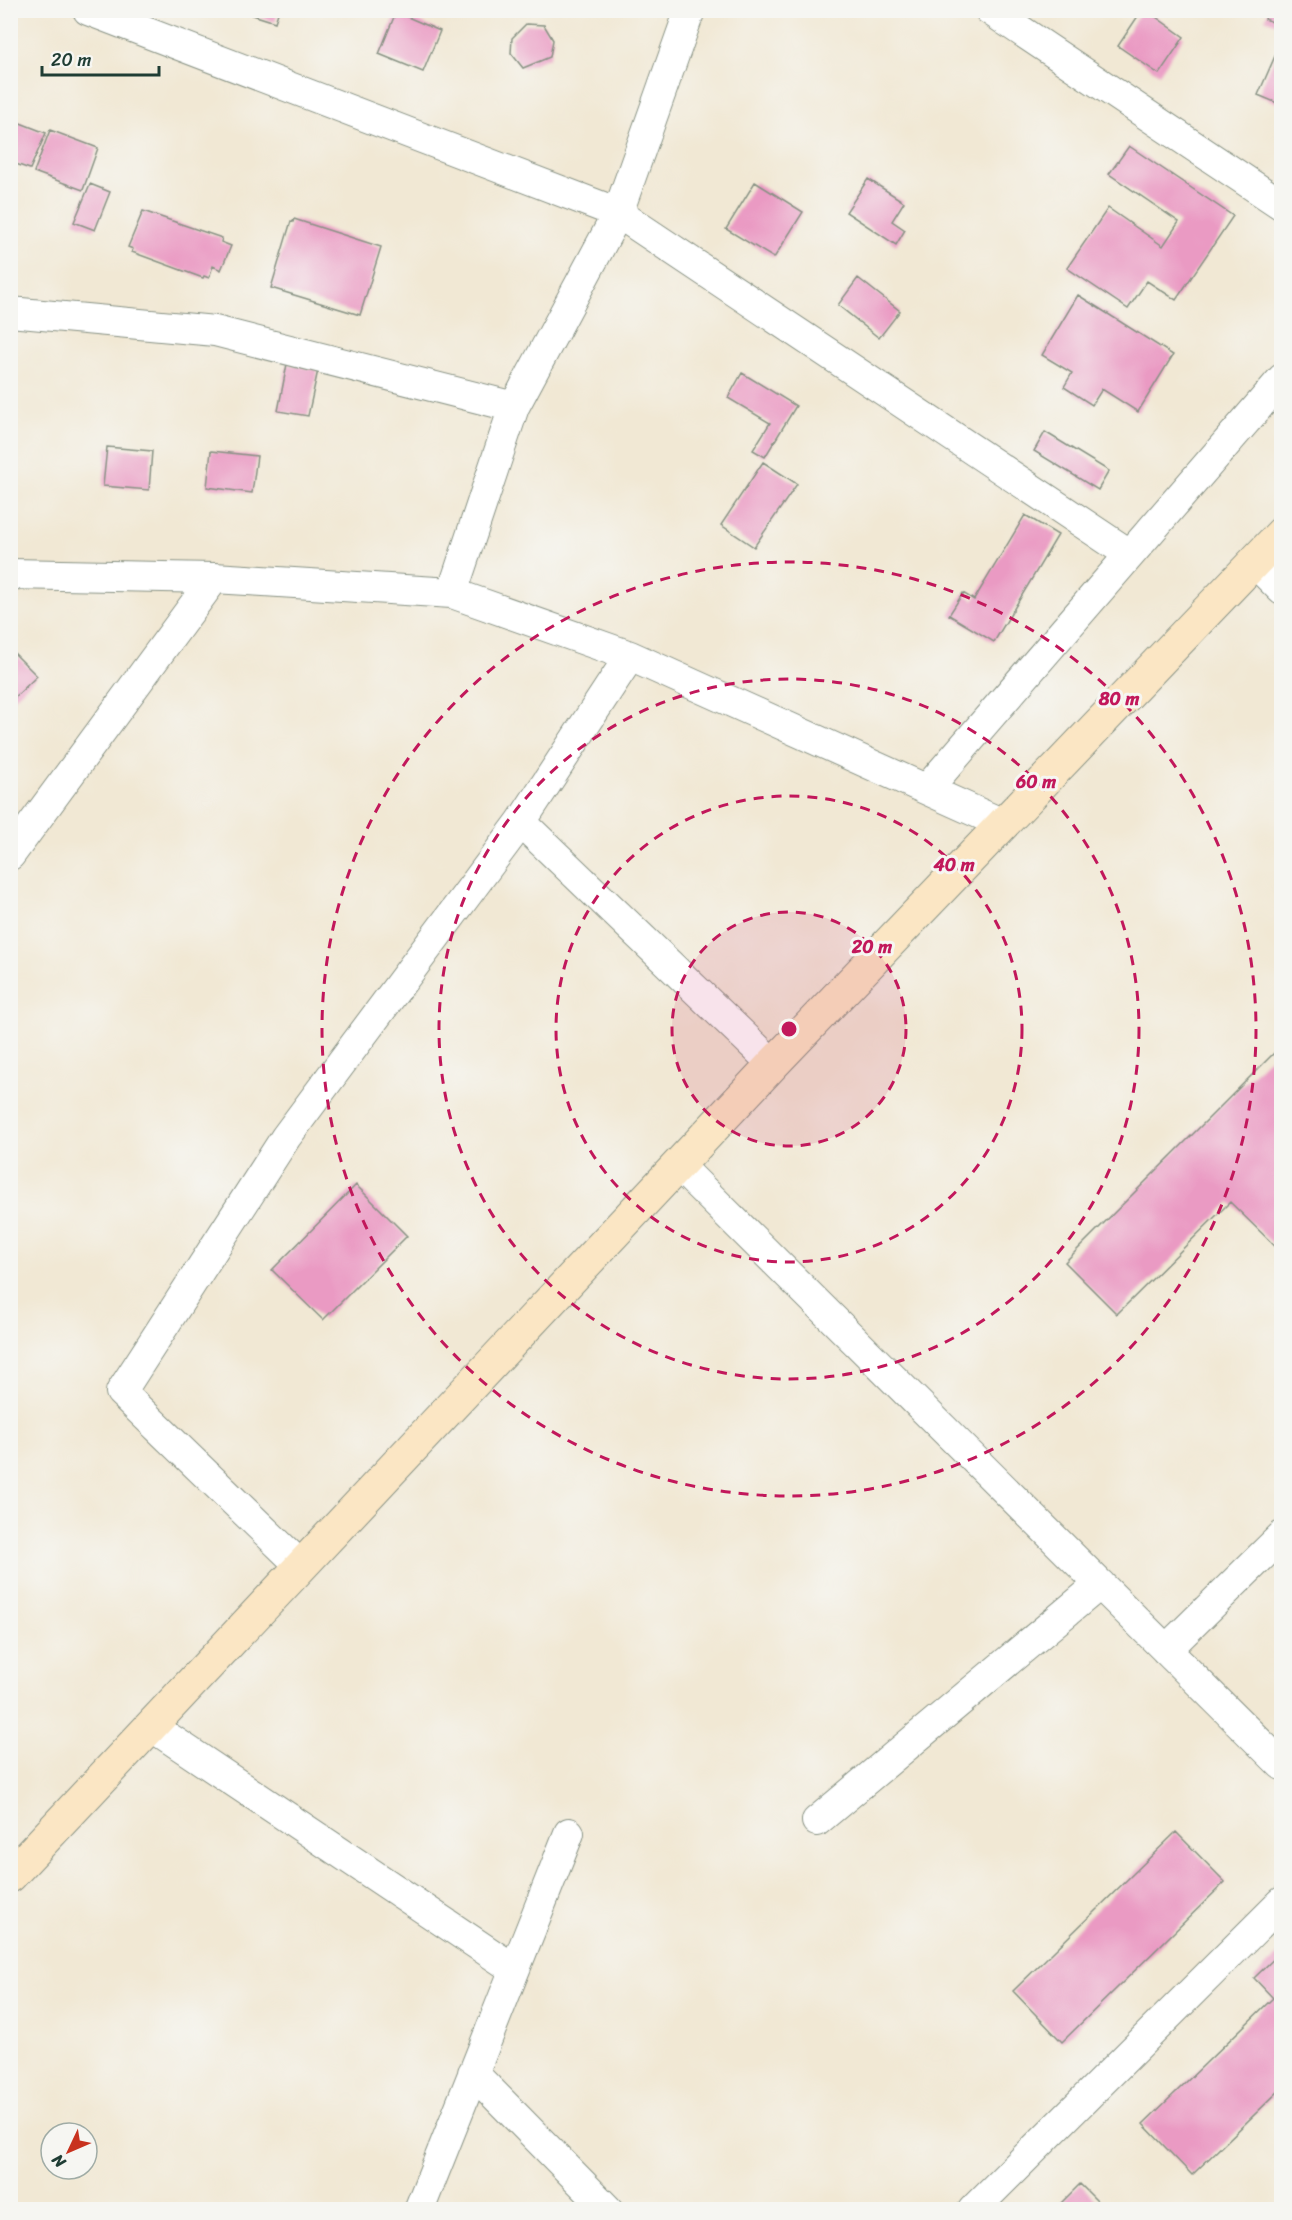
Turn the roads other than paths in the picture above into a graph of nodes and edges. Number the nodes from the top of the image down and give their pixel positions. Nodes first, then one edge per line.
1 (88, 10) edge
2 (690, 10) edge
3 (990, 10) edge
4 (1281, 205) edge
5 (618, 213) junction
6 (10, 312) edge
7 (1281, 379) edge
8 (514, 407) junction
9 (1281, 533) edge
10 (1129, 554) junction
11 (1254, 562) junction
12 (10, 574) edge
13 (214, 578) junction
14 (1281, 590) edge
15 (452, 593) junction
16 (630, 656) junction
17 (927, 789) junction
18 (521, 822) junction
19 (1003, 824) junction
20 (10, 855) edge
21 (773, 1064) junction
22 (678, 1165) junction
23 (1281, 1536) edge
24 (301, 1566) junction
25 (1100, 1584) junction
26 (1166, 1650) junction
27 (151, 1726) junction
28 (1281, 1765) edge
29 (817, 1821) dead end
30 (569, 1833) dead end
31 (10, 1876) edge
32 (1281, 1902) edge
33 (514, 1969) junction
34 (472, 2073) junction
35 (419, 2210) edge
36 (608, 2210) edge
37 (973, 2210) edge

1 - 5 street
2 - 5 street
3 - 4 street
5 - 8 street
5 - 10 street
6 - 8 street
7 - 10 street
8 - 15 street
9 - 11 main road
10 - 17 street
11 - 14 street
11 - 19 main road
12 - 13 street
13 - 15 street
13 - 20 street
15 - 16 street
16 - 17 street
16 - 18 street
17 - 19 street
18 - 21 street
18 - 24 street
19 - 21 main road
21 - 22 main road
22 - 24 main road
22 - 25 street
23 - 26 street
24 - 27 main road
25 - 26 street
25 - 29 street
26 - 28 street
27 - 31 main road
27 - 33 street
30 - 33 street
32 - 37 street
33 - 34 street
34 - 35 street
34 - 36 street

